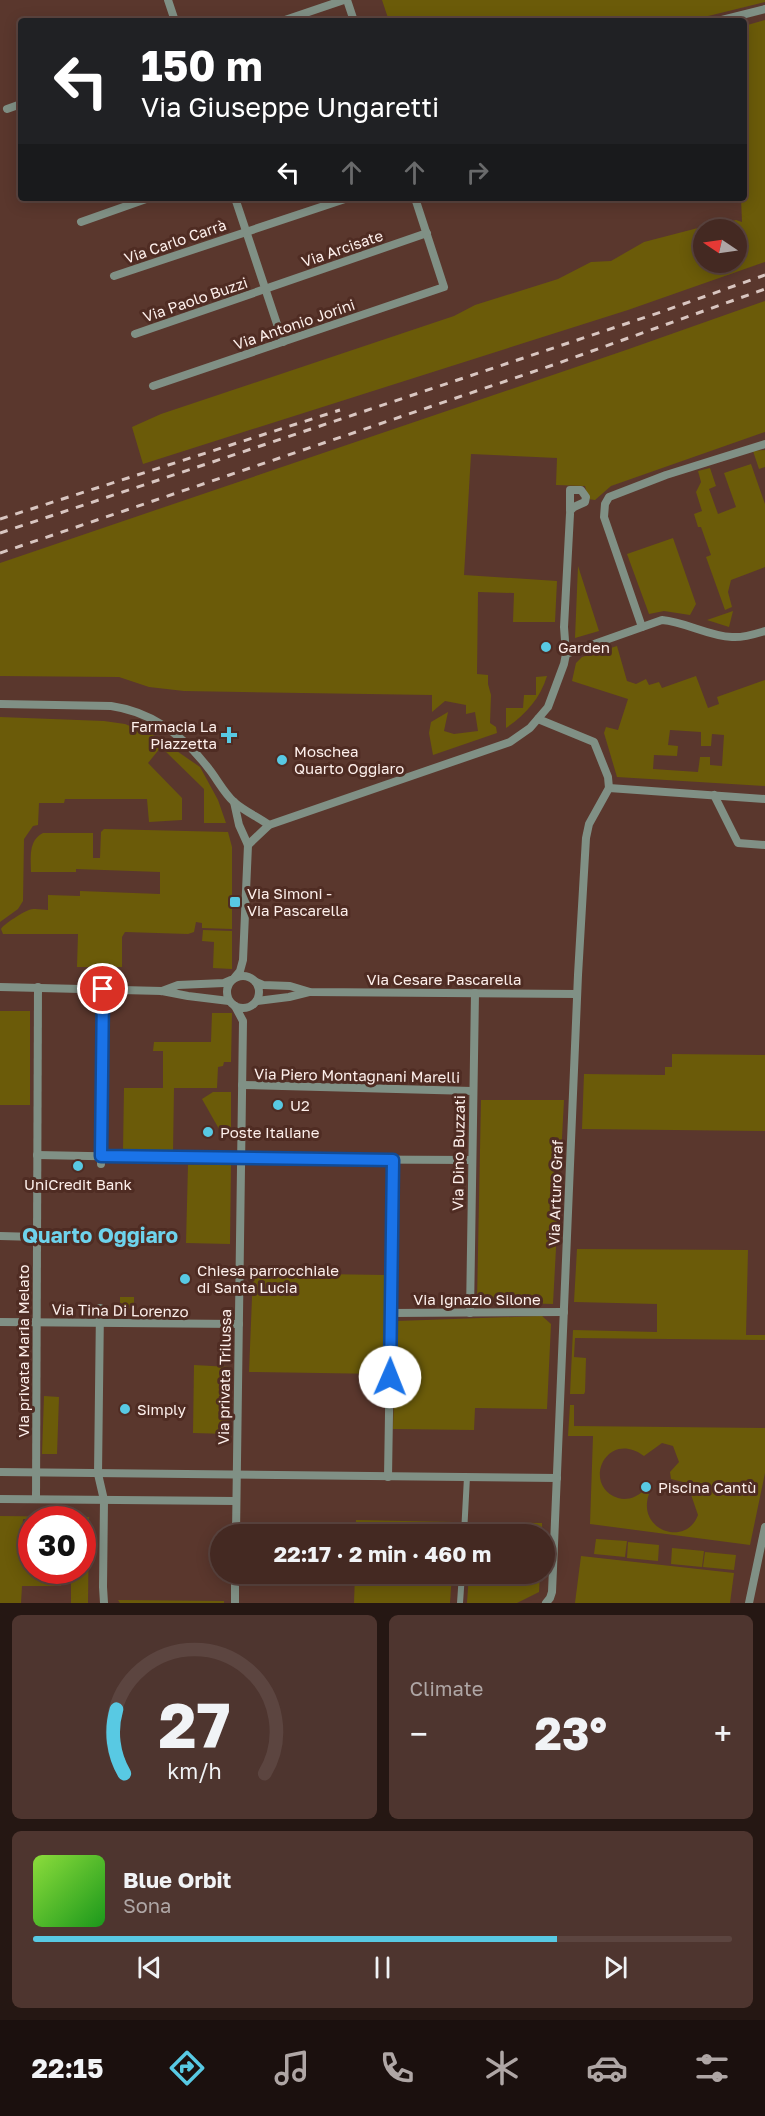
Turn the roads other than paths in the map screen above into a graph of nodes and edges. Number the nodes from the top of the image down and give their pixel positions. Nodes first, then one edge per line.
1 (168, 0) edge
2 (346, 0) edge
3 (765, 9) edge
4 (174, 18) edge
5 (291, 18) edge
6 (353, 18) edge
7 (730, 18) edge
8 (18, 105) edge
9 (7, 109) dead end
10 (140, 201) edge
11 (236, 201) edge
12 (339, 201) edge
13 (416, 201) edge
14 (81, 222) dead end
15 (246, 231) junction
16 (427, 233) junction
17 (114, 276) dead end
18 (265, 289) junction
19 (135, 334) dead end
20 (283, 342) junction
21 (153, 386) dead end
22 (765, 444) edge
23 (570, 512) dead end
24 (642, 627) junction
25 (765, 631) edge
26 (566, 654) junction
27 (0, 704) edge
28 (538, 719) junction
29 (609, 788) junction
30 (714, 795) junction
31 (765, 799) edge
32 (234, 802) junction
33 (269, 825) junction
34 (248, 844) junction
35 (765, 845) edge
36 (243, 960) junction
37 (233, 979) junction
38 (253, 980) junction
39 (0, 987) edge
40 (38, 987) junction
41 (103, 989) junction
42 (162, 991) junction
43 (310, 992) junction
44 (475, 993) junction
45 (577, 994) junction
46 (232, 1003) junction
47 (253, 1003) junction
48 (243, 1021) junction
49 (242, 1085) junction
50 (472, 1091) junction
51 (37, 1155) junction
52 (241, 1159) junction
53 (101, 1160) junction
54 (393, 1160) junction
55 (472, 1160) junction
56 (0, 1236) edge
57 (37, 1237) junction
58 (100, 1308) dead end
59 (564, 1312) junction
60 (391, 1313) junction
61 (470, 1313) junction
62 (0, 1322) edge
63 (36, 1322) junction
64 (100, 1323) junction
65 (239, 1324) junction
66 (0, 1472) edge
67 (36, 1473) junction
68 (98, 1474) junction
69 (236, 1475) junction
70 (388, 1477) junction
71 (467, 1478) junction
72 (557, 1478) junction
73 (0, 1499) edge
74 (36, 1499) junction
75 (104, 1500) junction
76 (236, 1501) junction
77 (236, 1524) edge
78 (465, 1524) edge
79 (765, 1527) edge
80 (235, 1584) edge
81 (461, 1584) edge
82 (104, 1603) edge
83 (235, 1603) edge
84 (459, 1603) edge
85 (546, 1603) edge
86 (749, 1603) edge

1 - 4 street
2 - 5 street
2 - 6 street
3 - 7 street
8 - 9 street
10 - 14 street
11 - 15 street
12 - 15 street, Via Carlo Carrà
13 - 16 street
15 - 17 street, Via Carlo Carrà
15 - 18 street
16 - 18 street, Via Arcisate
16 - 20 street, Via Antonio Jorini
18 - 19 street, Via Paolo Buzzi
18 - 20 street
20 - 21 street, Via Antonio Jorini
22 - 24 street
23 - 26 street
24 - 25 street
24 - 26 street
26 - 28 street
27 - 32 street
28 - 29 street
28 - 33 street
29 - 30 street
29 - 45 street, Via Arturo Graf
30 - 31 street
30 - 35 street
32 - 33 street
32 - 34 street
33 - 34 street
34 - 36 street
36 - 37 street
36 - 38 street
37 - 38 street
37 - 42 street
37 - 46 street
38 - 43 street
38 - 47 street
39 - 40 street
40 - 41 street
40 - 51 street, Via privata Maria Melato
41 - 42 street
41 - 53 street
42 - 46 street
43 - 44 street, Via Cesare Pascarella
43 - 47 street
44 - 45 street, Via Cesare Pascarella
44 - 50 street, Via Dino Buzzati
45 - 59 street, Via Arturo Graf
46 - 47 street
46 - 48 street, Via privata Trilussa
47 - 48 street
48 - 49 street, Via privata Trilussa
49 - 50 street, Via Piero Montagnani Marelli
49 - 52 street, Via privata Trilussa
50 - 55 street, Via Dino Buzzati
51 - 53 street
51 - 57 street, Via privata Maria Melato
52 - 53 street
52 - 54 street
52 - 65 street, Via privata Trilussa
54 - 55 street
54 - 60 street
55 - 61 street, Via Dino Buzzati
56 - 57 street
57 - 63 street, Via privata Maria Melato
58 - 64 street
59 - 61 street, Via Ignazio Silone
59 - 72 street, Via Arturo Graf
60 - 61 street, Via Ignazio Silone
60 - 70 street
62 - 63 street, Via Tina Di Lorenzo
63 - 64 street, Via Tina Di Lorenzo
63 - 67 street, Via privata Maria Melato
64 - 65 street, Via Tina Di Lorenzo
64 - 68 street
65 - 69 street, Via privata Trilussa
66 - 67 street
67 - 68 street
67 - 74 street, Via privata Maria Melato
68 - 69 street
68 - 75 street
69 - 70 street
69 - 76 street, Via privata Trilussa
70 - 71 street
71 - 72 street
71 - 78 street
72 - 85 street, Via Arturo Graf
73 - 74 street
74 - 75 street
75 - 76 street
75 - 82 street
76 - 77 street, Via privata Trilussa
79 - 86 street
80 - 83 street
81 - 84 street

